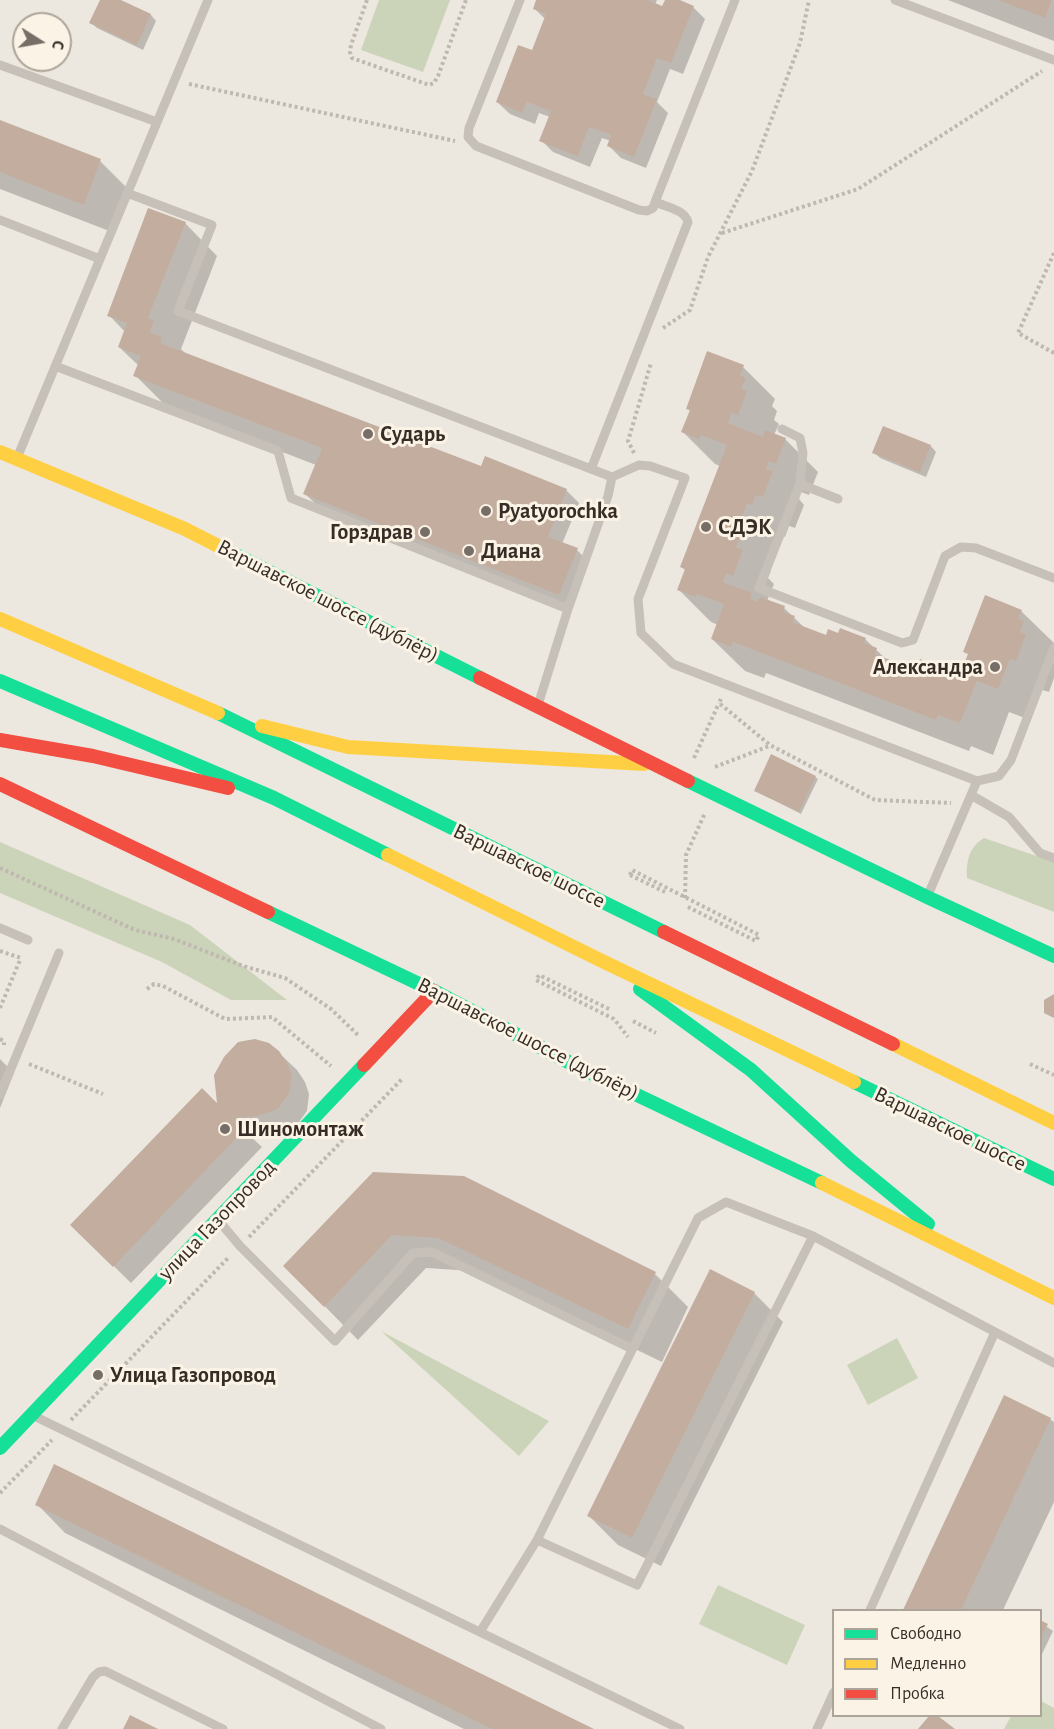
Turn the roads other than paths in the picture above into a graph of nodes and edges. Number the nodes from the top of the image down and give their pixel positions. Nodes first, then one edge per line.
1 (208, 0) edge
2 (520, 0) edge
3 (735, 0) edge
4 (895, 0) edge
5 (1054, 60) edge
6 (0, 65) edge
7 (157, 122) junction
8 (127, 193) junction
9 (655, 202) junction
10 (0, 220) edge
11 (100, 259) junction
12 (55, 366) junction
13 (782, 429) dead end
14 (0, 452) edge
15 (17, 458) junction
16 (591, 470) junction
17 (612, 477) junction
18 (800, 484) junction
19 (838, 499) dead end
20 (1054, 578) edge
21 (568, 609) junction
22 (0, 619) edge
23 (1054, 648) edge
24 (1050, 670) edge
25 (0, 681) edge
26 (537, 707) junction
27 (229, 718) junction
28 (0, 740) edge
29 (657, 765) junction
30 (977, 781) junction
31 (0, 784) edge
32 (274, 798) junction
33 (969, 799) junction
34 (1054, 858) edge
35 (927, 897) junction
36 (0, 928) edge
37 (28, 940) dead end
38 (59, 953) dead end
39 (1054, 956) edge
40 (600, 960) junction
41 (434, 991) junction
42 (0, 1095) edge
43 (1054, 1122) edge
44 (1054, 1179) edge
45 (217, 1220) junction
46 (813, 1236) junction
47 (966, 1256) junction
48 (1054, 1298) edge
49 (994, 1332) junction
50 (632, 1348) junction
51 (1054, 1363) edge
52 (31, 1415) junction
53 (0, 1448) edge
54 (0, 1529) edge
55 (537, 1540) junction
56 (871, 1609) edge
57 (480, 1632) junction
58 (832, 1696) edge
59 (62, 1729) edge
60 (223, 1729) edge
61 (381, 1729) edge
62 (680, 1729) edge
63 (817, 1729) edge

1 - 7 lane
2 - 9 lane
3 - 9 lane
4 - 5 lane
6 - 7 lane
7 - 8 lane
8 - 11 lane
8 - 16 lane
9 - 16 lane
10 - 11 lane
11 - 12 lane
12 - 15 lane
12 - 21 lane
13 - 18 lane
14 - 15 main road, Варшавское шоссе (дублёр)
15 - 26 main road, Варшавское шоссе (дублёр)
16 - 17 lane
17 - 21 lane
17 - 30 lane
18 - 19 lane
18 - 20 lane
21 - 26 lane
22 - 27 main road, Варшавское шоссе
23 - 24 lane
24 - 30 lane
25 - 32 main road, Варшавское шоссе
26 - 29 main road, Варшавское шоссе (дублёр)
27 - 29 main road
27 - 43 main road, Варшавское шоссе
28 - 32 main road
29 - 35 main road, Варшавское шоссе (дублёр)
30 - 33 lane
31 - 41 main road, Варшавское шоссе (дублёр)
32 - 40 main road, Варшавское шоссе
33 - 34 lane
33 - 35 lane
35 - 39 main road, Варшавское шоссе (дублёр)
36 - 37 lane
38 - 42 lane
40 - 44 main road, Варшавское шоссе
40 - 47 main road
41 - 45 main road, улица Газопровод
41 - 47 main road, Варшавское шоссе (дублёр)
45 - 50 lane
45 - 52 main road, улица Газопровод
46 - 49 lane
46 - 50 lane
46 - 55 lane
47 - 48 main road, Варшавское шоссе (дублёр)
49 - 51 lane
49 - 56 lane
50 - 55 lane
52 - 53 main road, улица Газопровод
52 - 57 lane
54 - 61 lane
55 - 57 lane
57 - 62 lane
58 - 63 lane
59 - 60 lane

